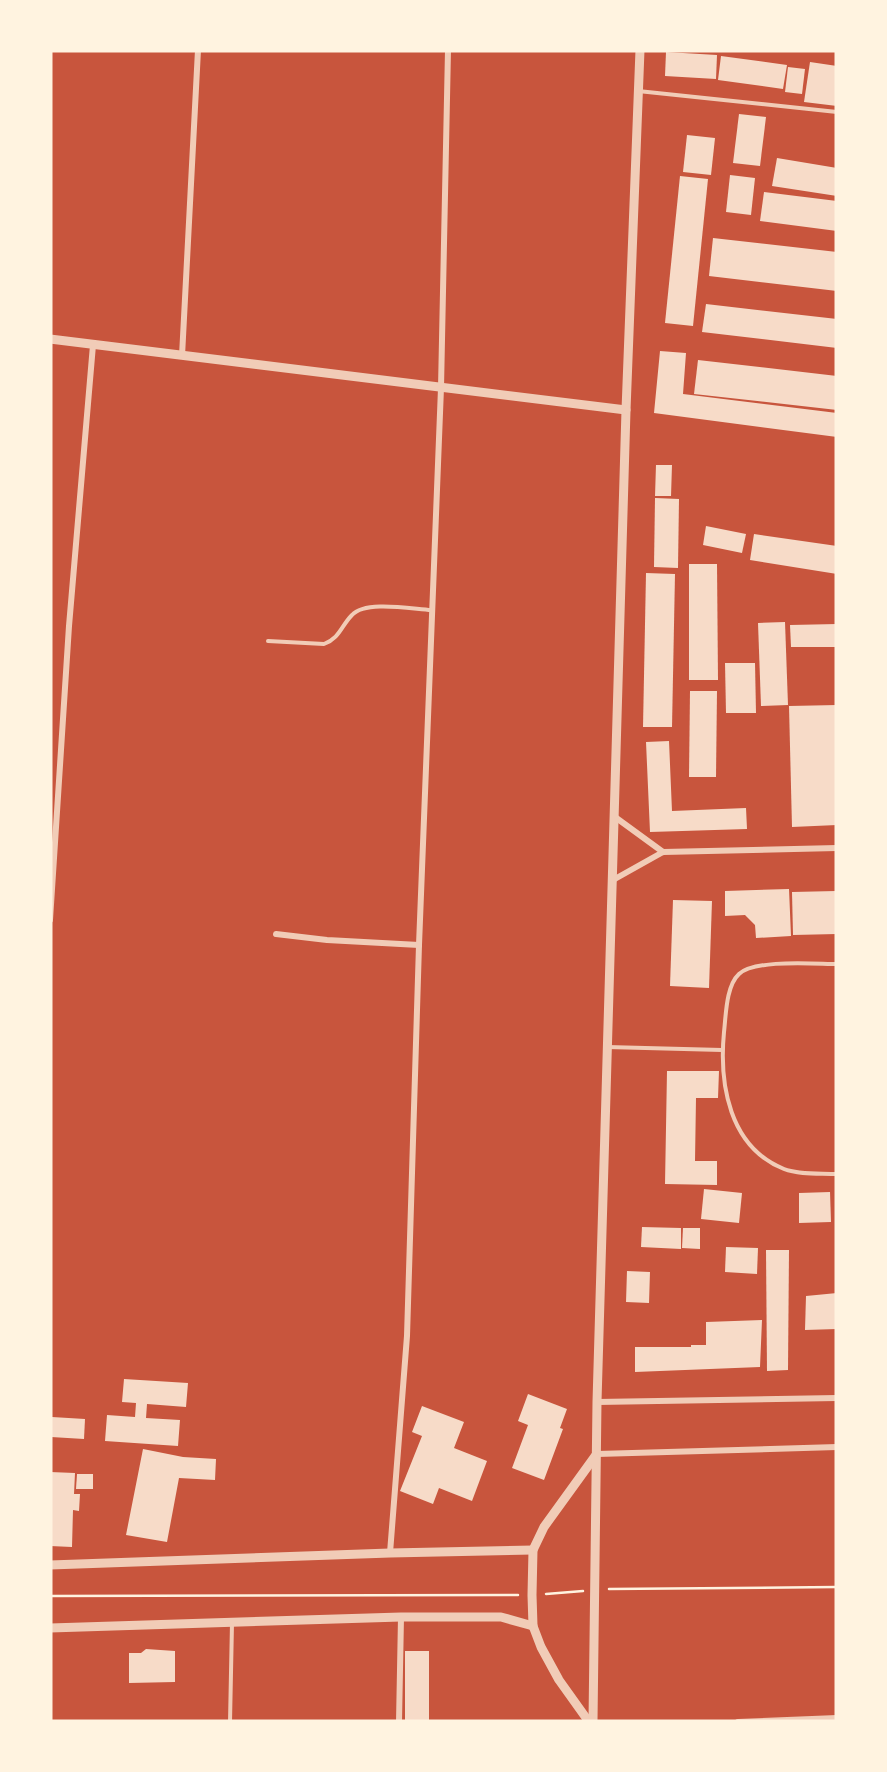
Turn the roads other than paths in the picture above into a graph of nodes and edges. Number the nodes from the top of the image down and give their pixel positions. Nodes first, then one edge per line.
1 (198, 50) edge
2 (448, 50) edge
3 (640, 50) edge
4 (638, 90) junction
5 (837, 112) edge
6 (50, 339) edge
7 (93, 345) junction
8 (182, 356) junction
9 (440, 388) junction
10 (626, 410) junction
11 (431, 610) junction
12 (268, 640) dead end
13 (614, 816) junction
14 (837, 848) edge
15 (663, 852) junction
16 (612, 880) junction
17 (50, 920) edge
18 (276, 934) dead end
19 (419, 945) junction
20 (837, 964) edge
21 (608, 1047) junction
22 (722, 1050) junction
23 (837, 1174) edge
24 (837, 1398) edge
25 (597, 1402) junction
26 (837, 1446) edge
27 (596, 1454) junction
28 (533, 1550) junction
29 (390, 1552) junction
30 (50, 1565) edge
31 (401, 1617) junction
32 (232, 1623) junction
33 (534, 1626) junction
34 (50, 1628) edge
35 (837, 1718) edge
36 (230, 1722) edge
37 (400, 1722) edge
38 (591, 1722) edge
39 (738, 1722) edge

1 - 8 street
2 - 9 street
3 - 4 street
4 - 5 lane
4 - 10 street
6 - 7 street
7 - 8 street
7 - 17 street
8 - 9 street
9 - 10 street
9 - 11 street
10 - 13 street
11 - 12 lane
11 - 19 street
13 - 15 street
13 - 16 street
14 - 15 street
15 - 16 street
16 - 21 street
18 - 19 street
19 - 29 street
20 - 22 lane
21 - 22 lane
21 - 25 street
22 - 23 lane
24 - 25 street
25 - 27 street
26 - 27 street
27 - 28 street
27 - 38 street
28 - 29 street
28 - 33 street
29 - 30 street
31 - 32 street
31 - 33 street
31 - 37 street
32 - 34 street
32 - 36 lane
33 - 38 street
35 - 39 street

